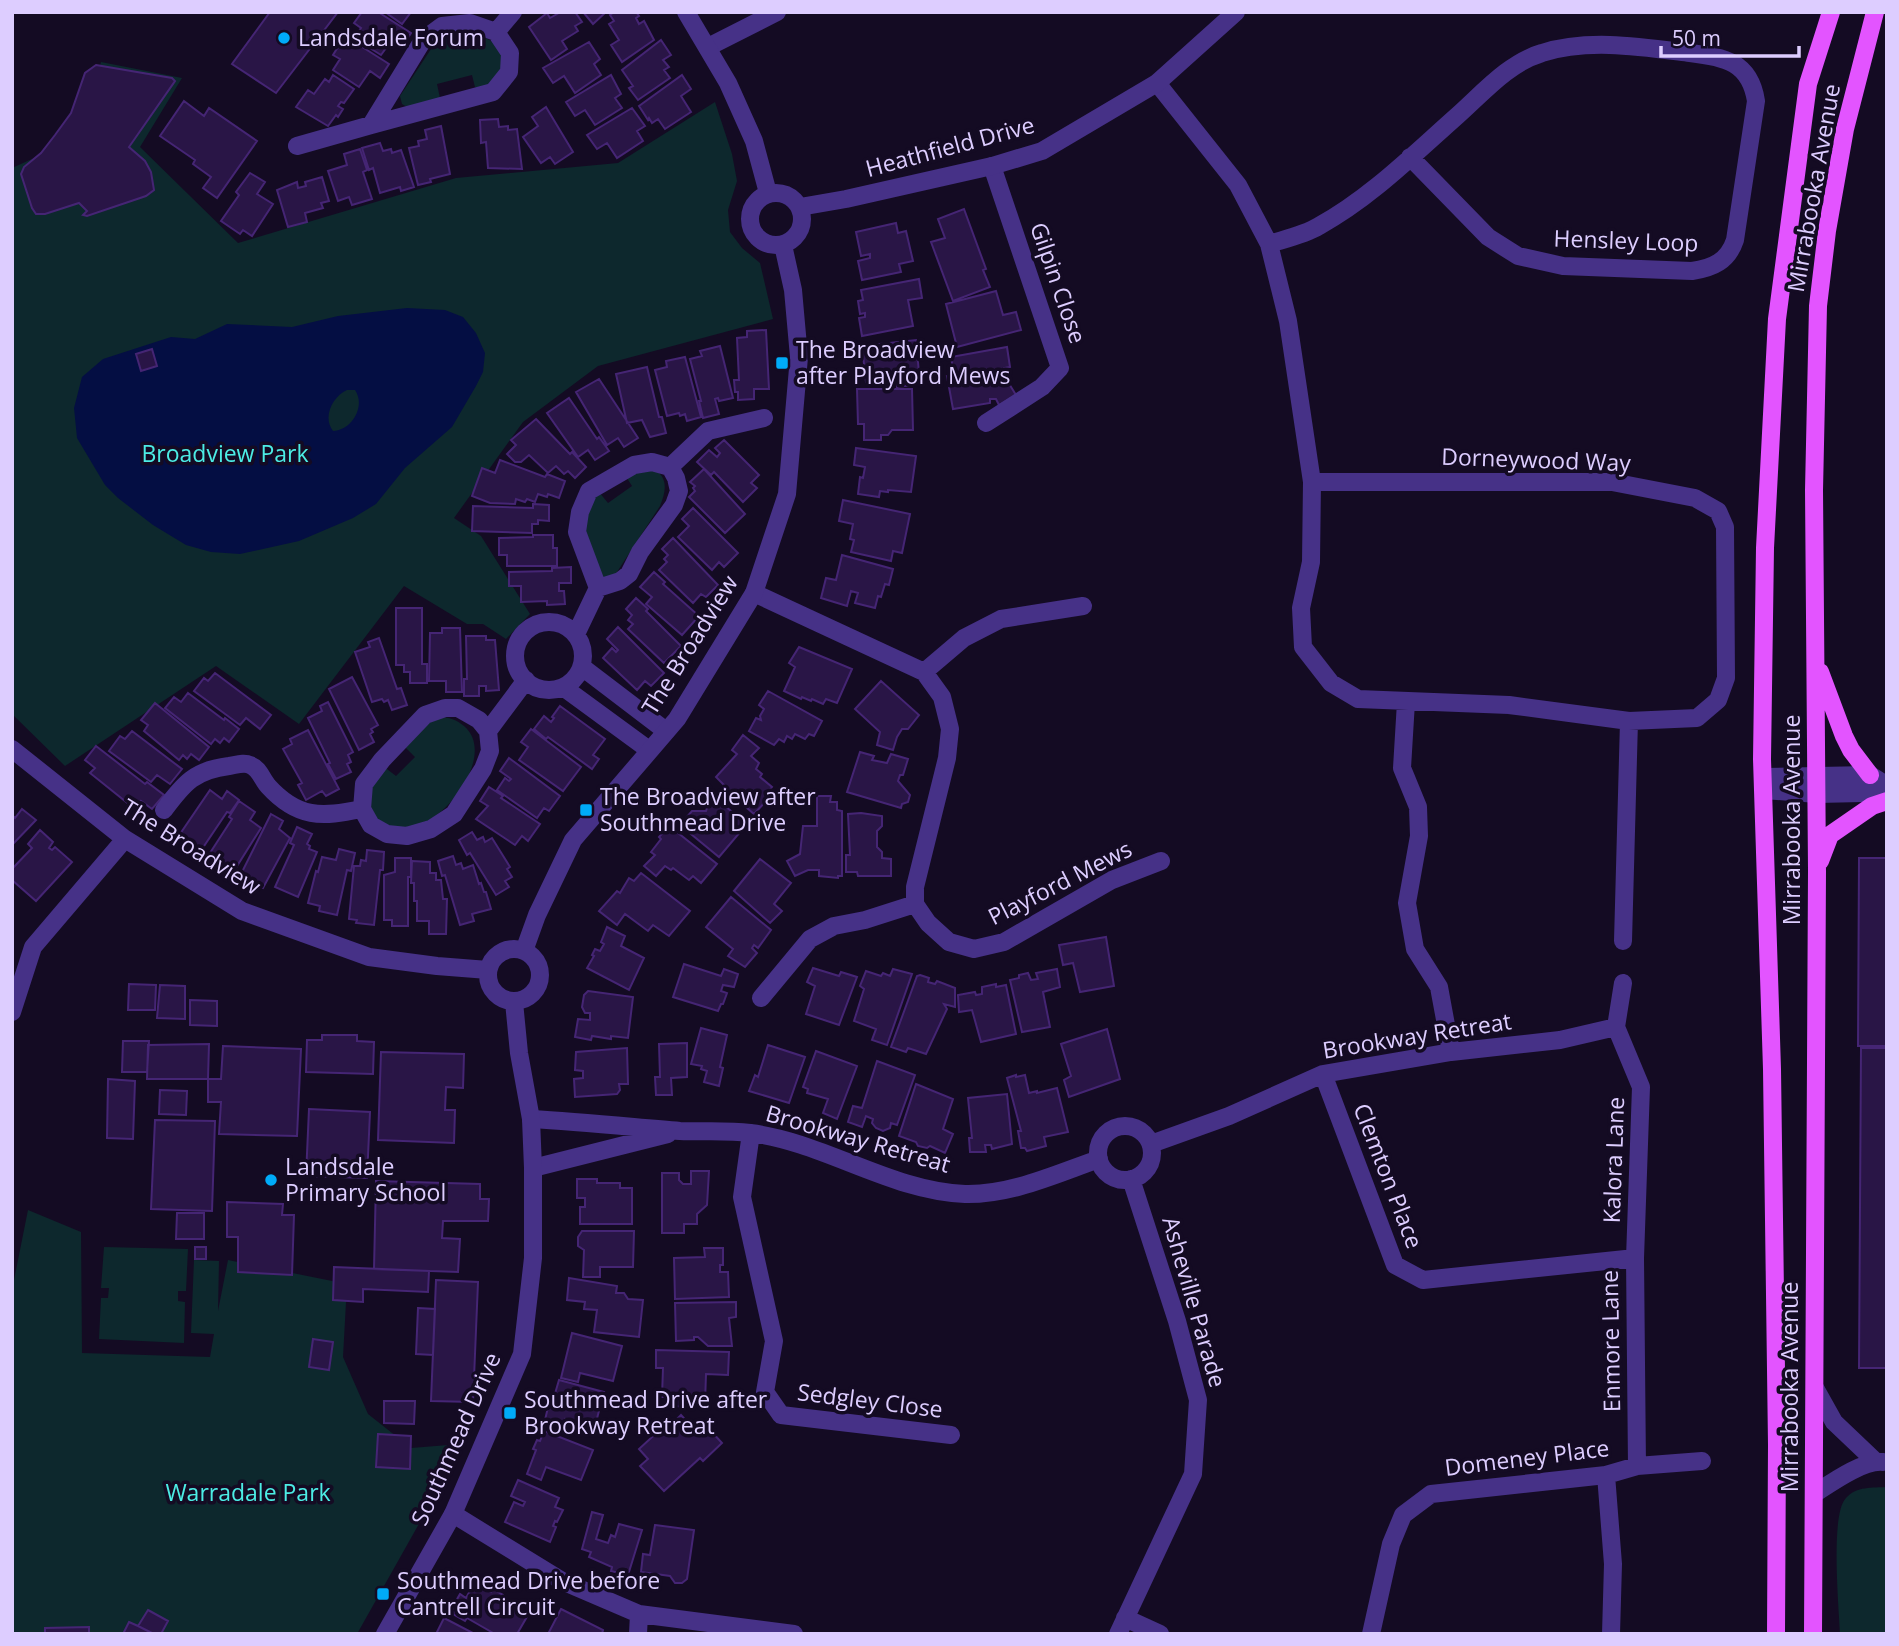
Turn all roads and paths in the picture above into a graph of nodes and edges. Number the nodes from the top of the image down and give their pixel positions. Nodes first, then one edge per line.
1 (513, 12) edge
2 (686, 12) edge
3 (777, 12) edge
4 (1236, 12) edge
5 (1825, 12) edge
6 (1831, 12) edge
7 (1875, 12) edge
8 (496, 32) junction
9 (1824, 35) junction
10 (708, 47) junction
11 (1157, 83) junction
12 (371, 125) junction
13 (297, 146) dead end
14 (1410, 157) junction
15 (992, 166) junction
16 (768, 193) junction
17 (800, 207) junction
18 (1269, 244) junction
19 (783, 245) junction
20 (764, 418) dead end
21 (986, 423) dead end
22 (670, 467) junction
23 (1312, 482) junction
24 (598, 588) junction
25 (754, 593) junction
26 (1083, 606) dead end
27 (576, 634) junction
28 (1816, 662) junction
29 (582, 667) junction
30 (924, 672) junction
31 (526, 680) junction
32 (563, 687) junction
33 (1405, 702) junction
34 (1629, 721) junction
35 (488, 731) junction
36 (666, 732) junction
37 (12, 749) edge
38 (649, 750) junction
39 (1881, 782) edge
40 (1763, 784) junction
41 (1816, 784) junction
42 (1887, 801) edge
43 (362, 809) junction
44 (164, 810) dead end
45 (125, 839) junction
46 (1161, 862) dead end
47 (1817, 871) junction
48 (915, 904) junction
49 (1623, 941) dead end
50 (524, 951) junction
51 (488, 970) junction
52 (1623, 983) dead end
53 (761, 998) dead end
54 (514, 1002) junction
55 (12, 1012) edge
56 (1616, 1027) junction
57 (1451, 1052) junction
58 (1323, 1074) junction
59 (531, 1119) junction
60 (681, 1131) junction
61 (751, 1133) junction
62 (1151, 1144) junction
63 (1099, 1159) junction
64 (533, 1168) junction
65 (1131, 1179) junction
66 (1635, 1258) junction
67 (1815, 1388) junction
68 (951, 1435) dead end
69 (1702, 1461) dead end
70 (1881, 1461) edge
71 (1637, 1466) junction
72 (1605, 1475) junction
73 (1814, 1494) junction
74 (453, 1514) junction
75 (639, 1614) junction
76 (1121, 1626) edge
77 (385, 1634) edge
78 (638, 1634) edge
79 (794, 1634) edge
80 (1160, 1634) edge
81 (1370, 1634) edge
82 (1611, 1634) edge
83 (1776, 1634) edge
84 (1813, 1634) edge

1 - 8 street
2 - 10 street
3 - 10 street
4 - 11 street, Heathfield Drive
5 - 9 main road
6 - 9 main road, Mirrabooka Avenue
7 - 28 main road, Mirrabooka Avenue
8 - 12 street
8 - 12 street
9 - 40 main road, Mirrabooka Avenue
10 - 16 street
11 - 15 street, Heathfield Drive
11 - 18 street, Dorneywood Way
12 - 13 street
14 - 14 street, Hensley Loop
14 - 18 street, Hensley Loop
15 - 17 street, Heathfield Drive
15 - 21 street, Gilpin Close
16 - 17 street
16 - 19 street
17 - 19 street
18 - 23 street, Dorneywood Way
19 - 25 street, The Broadview
20 - 22 street
22 - 24 street
22 - 24 street
23 - 33 street, Dorneywood Way
23 - 34 street, Dorneywood Way
24 - 27 street
25 - 30 street
25 - 36 street, The Broadview
26 - 30 street
27 - 29 street
27 - 31 street
28 - 39 main road
28 - 41 main road, Mirrabooka Avenue
29 - 32 street
29 - 36 street
30 - 48 street
31 - 32 street
31 - 35 street
32 - 38 street
33 - 34 street, Dorneywood Way
33 - 57 street
34 - 49 street
35 - 43 street
35 - 43 street
36 - 38 street, The Broadview
37 - 45 street, The Broadview
38 - 50 street, The Broadview
39 - 41 street
40 - 41 street
40 - 83 main road, Mirrabooka Avenue
41 - 47 main road, Mirrabooka Avenue
42 - 47 main road
43 - 44 street
45 - 51 street, The Broadview
45 - 55 street
46 - 48 street, Playford Mews
47 - 67 main road, Mirrabooka Avenue
48 - 53 street
50 - 51 street
50 - 54 street
51 - 54 street
52 - 56 street
54 - 59 street, Southmead Drive
56 - 57 street, Brookway Retreat
56 - 66 street, Kalora Lane
57 - 58 street, Brookway Retreat
58 - 62 street, Brookway Retreat
58 - 66 street, Clemton Place
59 - 60 street, Brookway Retreat
59 - 64 street, Southmead Drive
60 - 61 street, Brookway Retreat
60 - 64 street, Brookway Retreat
61 - 63 street, Brookway Retreat
61 - 68 street, Sedgley Close
62 - 63 street
62 - 65 street
63 - 65 street
64 - 74 street, Southmead Drive
65 - 76 street, Asheville Parade
66 - 71 street, Enmore Lane
67 - 70 street
67 - 73 main road, Mirrabooka Avenue
69 - 71 street, Domeney Place
70 - 73 street
71 - 72 street, Domeney Place
72 - 81 street, Domeney Place
72 - 82 street
73 - 84 main road, Mirrabooka Avenue
74 - 75 street
74 - 77 street, Southmead Drive
75 - 78 street
75 - 79 street
76 - 80 street

